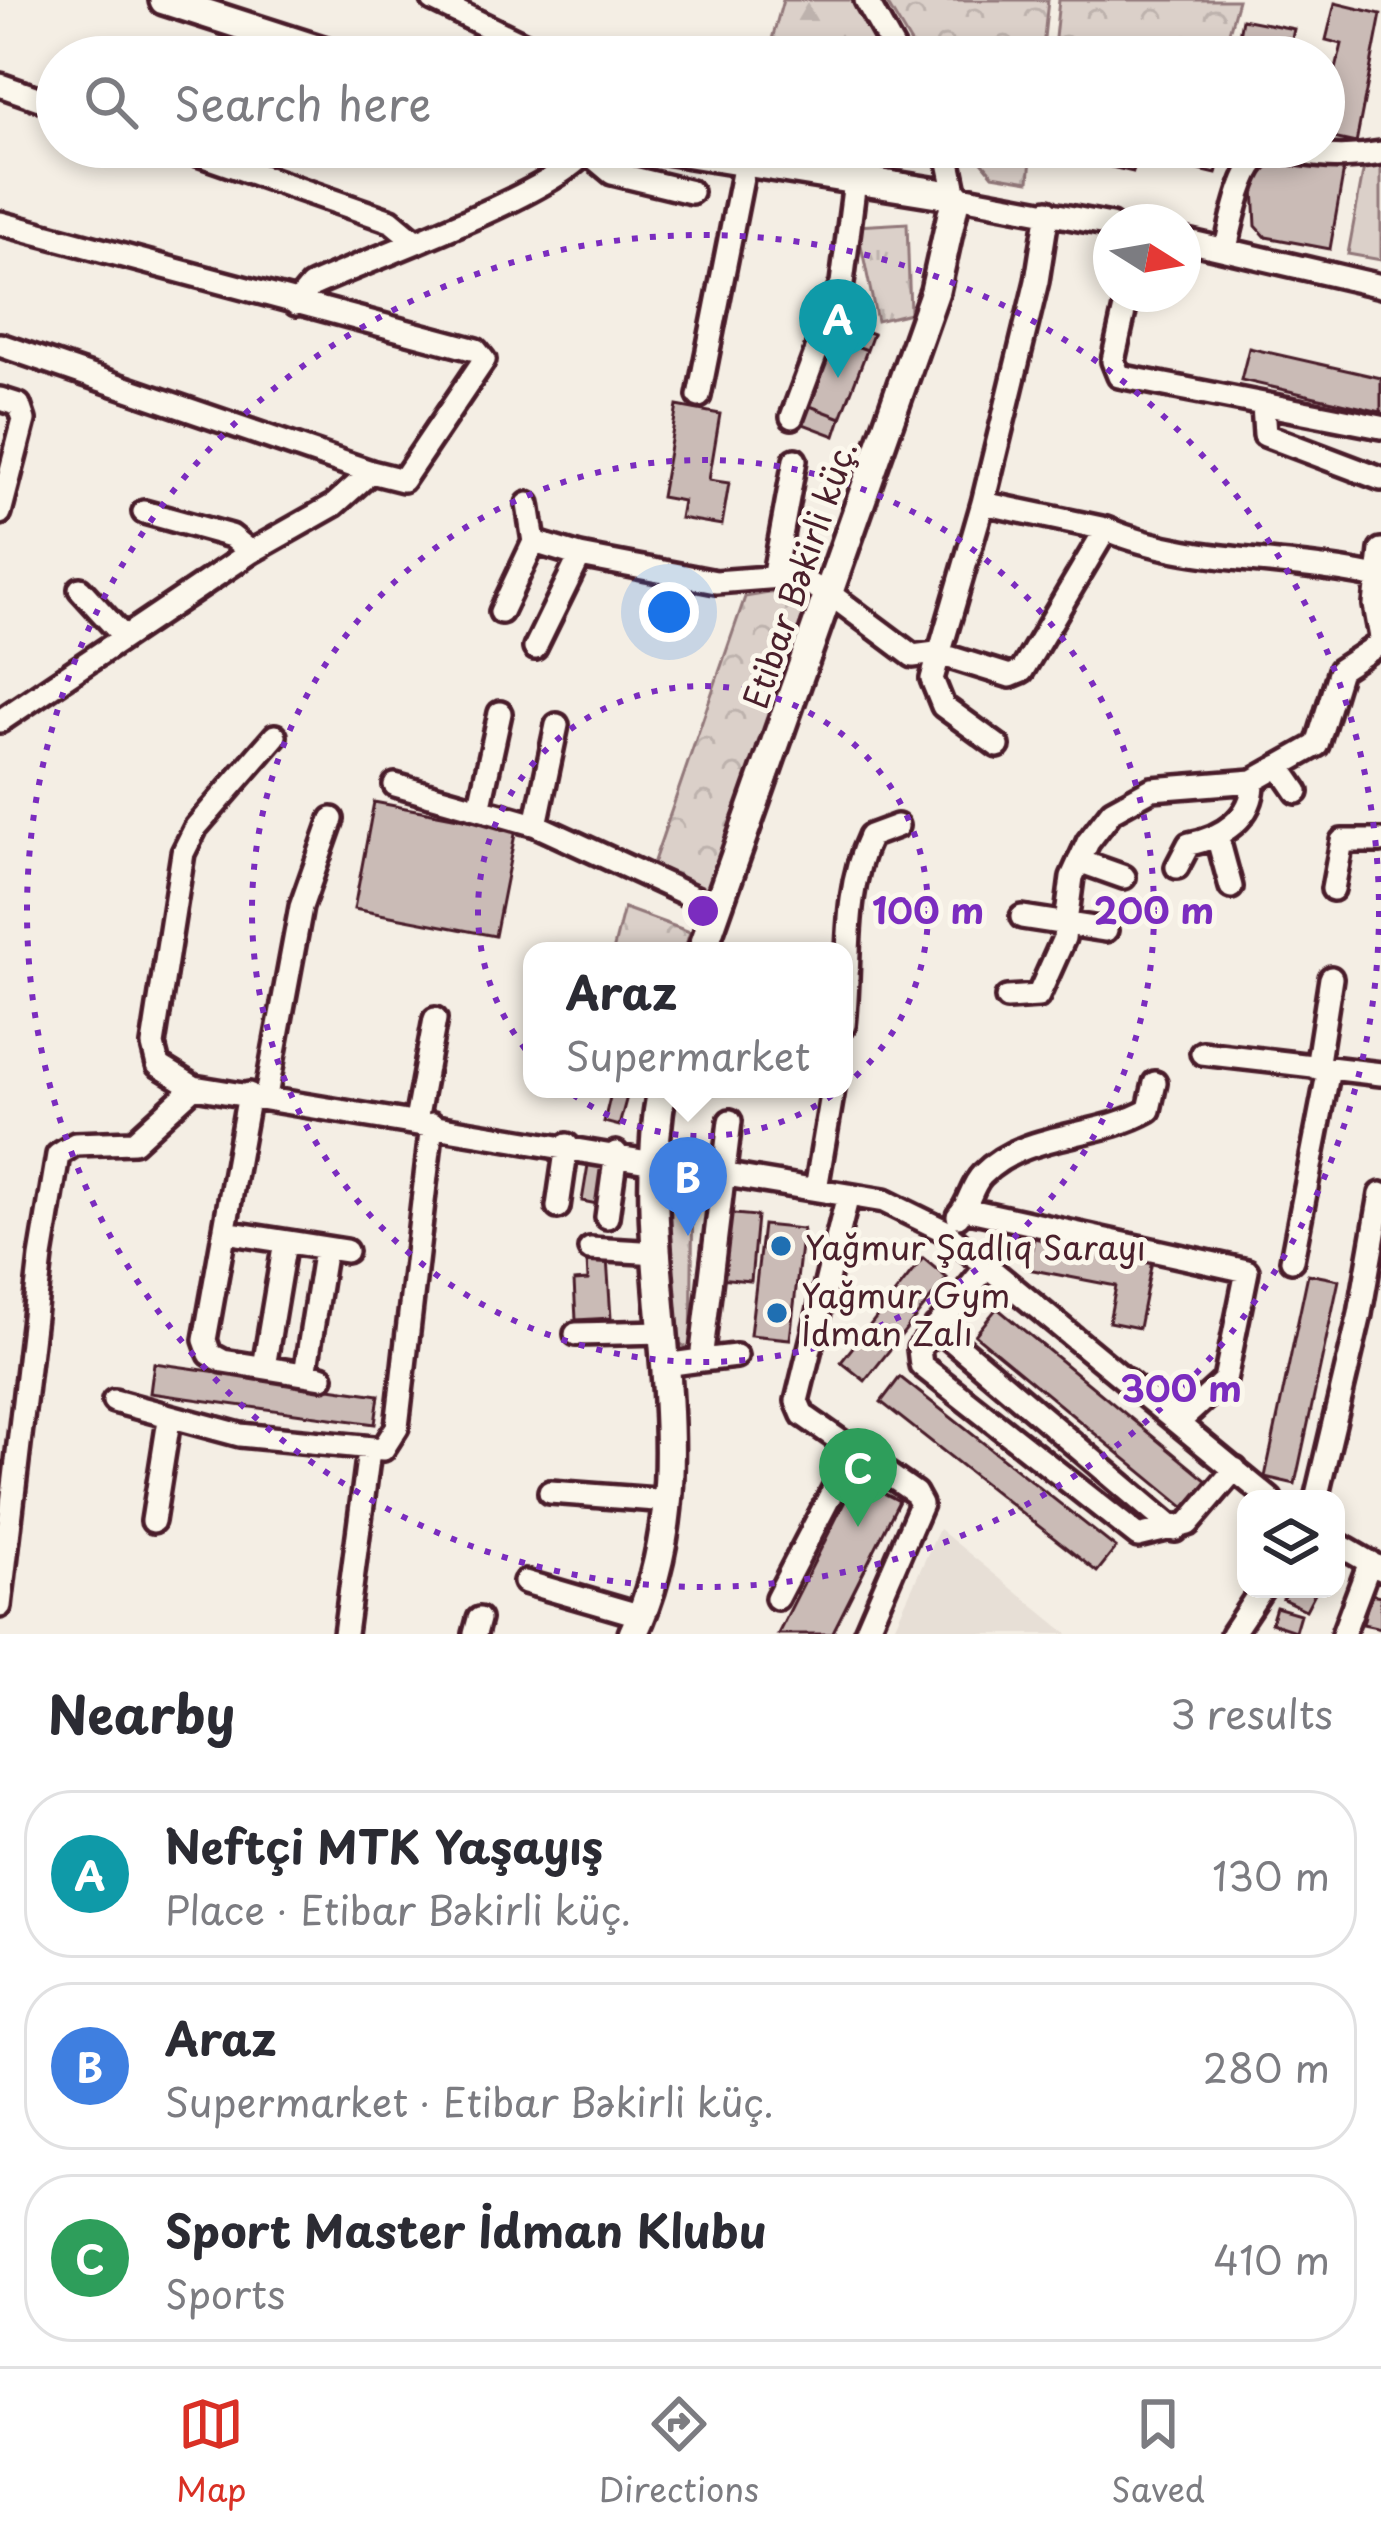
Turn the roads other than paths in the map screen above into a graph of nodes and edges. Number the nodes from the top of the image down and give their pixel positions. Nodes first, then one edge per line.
1 (164, 0) edge
2 (433, 0) edge
3 (866, 0) edge
4 (275, 36) edge
5 (507, 36) edge
6 (886, 36) edge
7 (0, 85) edge
8 (36, 98) edge
9 (1381, 153) edge
10 (1345, 156) edge
11 (240, 168) edge
12 (561, 168) edge
13 (607, 168) edge
14 (744, 168) edge
15 (776, 168) edge
16 (950, 168) edge
17 (1247, 168) edge
18 (855, 181) junction
19 (691, 192) dead end
20 (956, 196) junction
21 (1048, 211) junction
22 (1093, 221) edge
23 (0, 223) edge
24 (415, 241) junction
25 (1201, 244) edge
26 (1226, 249) junction
27 (1381, 286) edge
28 (296, 304) junction
29 (1124, 312) edge
30 (0, 345) edge
31 (699, 396) dead end
32 (0, 399) edge
33 (1263, 405) junction
34 (792, 418) dead end
35 (1381, 427) edge
36 (795, 460) dead end
37 (371, 472) junction
38 (1381, 479) edge
39 (982, 503) junction
40 (529, 505) dead end
41 (144, 512) dead end
42 (0, 513) edge
43 (1106, 529) junction
44 (534, 542) junction
45 (1381, 550) edge
46 (250, 552) junction
47 (580, 556) junction
48 (774, 574) junction
49 (1380, 578) edge
50 (80, 590) dead end
51 (830, 594) junction
52 (501, 612) dead end
53 (124, 638) junction
54 (1381, 640) edge
55 (535, 648) dead end
56 (936, 653) junction
57 (500, 713) dead end
58 (0, 721) edge
59 (557, 725) dead end
60 (275, 736) dead end
61 (998, 746) dead end
62 (1279, 766) junction
63 (1253, 781) junction
64 (395, 785) dead end
65 (1297, 792) dead end
66 (480, 805) junction
67 (332, 819) dead end
68 (897, 826) dead end
69 (545, 830) junction
70 (1218, 838) junction
71 (1381, 841) edge
72 (1079, 861) junction
73 (1177, 867) dead end
74 (1124, 877) dead end
75 (1231, 887) dead end
76 (1333, 890) dead end
77 (717, 908) junction
78 (1022, 917) dead end
79 (1068, 922) junction
80 (1106, 930) dead end
81 (705, 942) edge
82 (848, 942) edge
83 (1331, 978) dead end
84 (1007, 998) dead end
85 (435, 1019) dead end
86 (1202, 1053) dead end
87 (1323, 1068) junction
88 (1381, 1074) edge
89 (1155, 1083) dead end
90 (194, 1088) junction
91 (258, 1095) junction
92 (661, 1098) edge
93 (831, 1098) edge
94 (730, 1120) dead end
95 (424, 1122) junction
96 (567, 1145) junction
97 (616, 1153) junction
98 (655, 1160) junction
99 (720, 1172) junction
100 (816, 1190) junction
101 (1381, 1193) edge
102 (848, 1195) junction
103 (558, 1207) dead end
104 (964, 1209) junction
105 (607, 1217) dead end
106 (944, 1230) junction
107 (225, 1232) junction
108 (285, 1242) junction
109 (590, 1249) dead end
110 (658, 1253) junction
111 (1292, 1260) dead end
112 (987, 1266) junction
113 (1371, 1317) edge
114 (937, 1327) junction
115 (664, 1332) junction
116 (576, 1334) dead end
117 (736, 1356) dead end
118 (701, 1360) junction
119 (665, 1365) junction
120 (264, 1367) junction
121 (114, 1401) dead end
122 (169, 1420) junction
123 (1178, 1423) junction
124 (854, 1450) junction
125 (368, 1451) junction
126 (1235, 1469) junction
127 (1260, 1490) edge
128 (1319, 1490) edge
129 (550, 1492) dead end
130 (669, 1501) junction
131 (153, 1521) dead end
132 (1175, 1530) junction
133 (1345, 1549) edge
134 (1376, 1566) edge
135 (525, 1582) dead end
136 (1, 1597) edge
137 (777, 1598) dead end
138 (1256, 1598) edge
139 (638, 1625) edge
140 (345, 1634) edge
141 (865, 1634) edge
142 (1232, 1634) edge
143 (1343, 1634) edge

1 - 4 main road
2 - 5 street
3 - 6 street
7 - 8 street
9 - 10 street
11 - 24 street
12 - 24 street
13 - 19 street
14 - 31 street
15 - 18 main road
16 - 20 street, Etibar Bəkirli küç.
17 - 26 street
18 - 20 main road
18 - 34 street
20 - 21 street
20 - 51 main road, Etibar Bəkirli küç.
21 - 22 street
21 - 39 street
23 - 28 street
24 - 28 street
25 - 26 street
26 - 27 street
28 - 37 street
29 - 33 street
30 - 37 street
32 - 42 street
33 - 35 street
33 - 38 street
36 - 48 street
37 - 46 street
39 - 43 street
39 - 56 street
40 - 44 street
41 - 46 street
43 - 49 street
43 - 56 street
44 - 47 street
44 - 52 street
45 - 49 street
46 - 53 street
47 - 48 street
47 - 55 street
48 - 51 street
49 - 54 street
50 - 53 street
51 - 56 street
51 - 77 main road, Etibar Bəkirli küç.
53 - 58 street
54 - 62 street
56 - 61 street
57 - 66 street
59 - 69 street
60 - 90 street
62 - 63 street
62 - 65 street
63 - 70 street
63 - 72 street
64 - 66 street
66 - 69 street
67 - 91 street
68 - 82 street
69 - 77 street
70 - 73 street
70 - 75 street
71 - 76 street
72 - 74 street
72 - 79 street
77 - 81 main road, Etibar Bəkirli küç.
78 - 79 street
79 - 80 street
79 - 84 street
83 - 87 street
85 - 95 street
86 - 87 street
87 - 88 street
87 - 111 street
89 - 104 street
90 - 91 street
90 - 136 street
91 - 95 street
91 - 107 street
92 - 98 main road
93 - 100 street
94 - 99 street
95 - 96 street
95 - 125 street
96 - 97 street
96 - 103 street
97 - 98 street
97 - 105 street
98 - 99 street
98 - 110 main road
99 - 100 street
99 - 118 street
100 - 102 street
101 - 113 street
102 - 106 street
102 - 124 street
104 - 106 street
104 - 123 street
106 - 112 street
107 - 108 street
107 - 120 street
108 - 120 street
108 - 120 street
109 - 110 street
110 - 115 main road
112 - 114 street
112 - 123 street
113 - 128 street
114 - 132 street
114 - 132 street
115 - 116 street
115 - 119 main road
117 - 118 street
118 - 119 street
119 - 130 main road
121 - 122 street
122 - 125 street
122 - 131 street
123 - 126 street
124 - 137 street
124 - 141 street
125 - 140 street
126 - 127 street
126 - 132 street
129 - 130 street
130 - 139 main road
133 - 134 street
134 - 143 street
135 - 139 street
138 - 142 street

